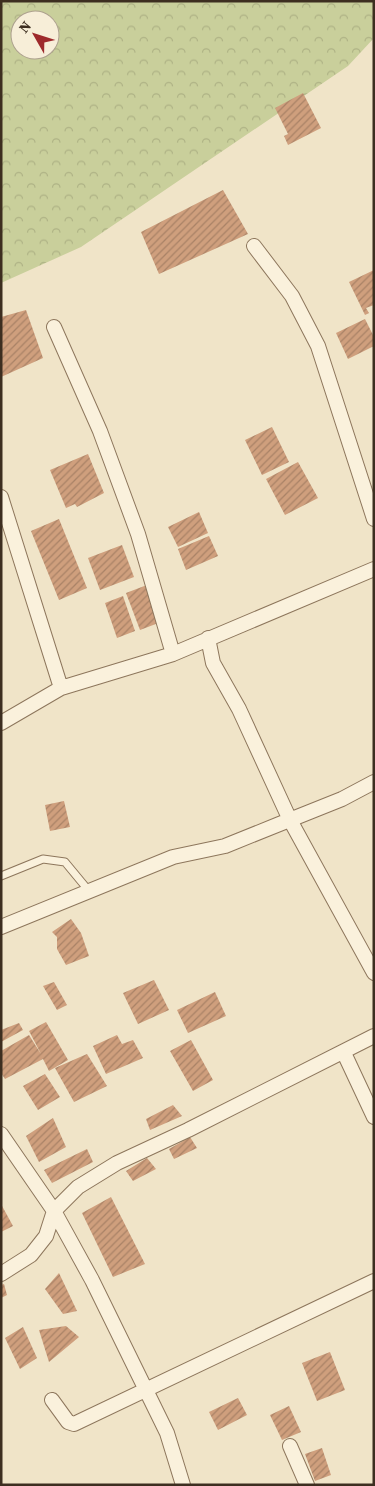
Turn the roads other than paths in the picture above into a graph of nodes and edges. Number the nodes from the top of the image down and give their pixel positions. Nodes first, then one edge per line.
1 (254, 246) dead end
2 (54, 327) dead end
3 (1, 497) edge
4 (374, 520) edge
5 (374, 569) edge
6 (208, 638) junction
7 (173, 654) junction
8 (61, 688) junction
9 (1, 723) edge
10 (374, 782) edge
11 (290, 820) junction
12 (1, 876) edge
13 (89, 891) junction
14 (1, 927) edge
15 (374, 973) edge
16 (374, 1036) edge
17 (344, 1053) junction
18 (374, 1117) edge
19 (1, 1134) edge
20 (54, 1211) junction
21 (1, 1274) edge
22 (374, 1281) edge
23 (146, 1389) junction
24 (52, 1400) dead end
25 (290, 1446) dead end
26 (183, 1485) edge
27 (307, 1485) edge

1 - 4 street
2 - 7 street
3 - 8 street
5 - 6 street
6 - 7 street
6 - 11 street
7 - 8 street
8 - 9 street
10 - 11 street
11 - 13 street
11 - 15 street
12 - 13 lane
13 - 14 street
16 - 17 street
17 - 18 street
17 - 20 street
19 - 20 street
20 - 21 street
20 - 23 street
22 - 23 street
23 - 24 street
23 - 26 street
25 - 27 street

